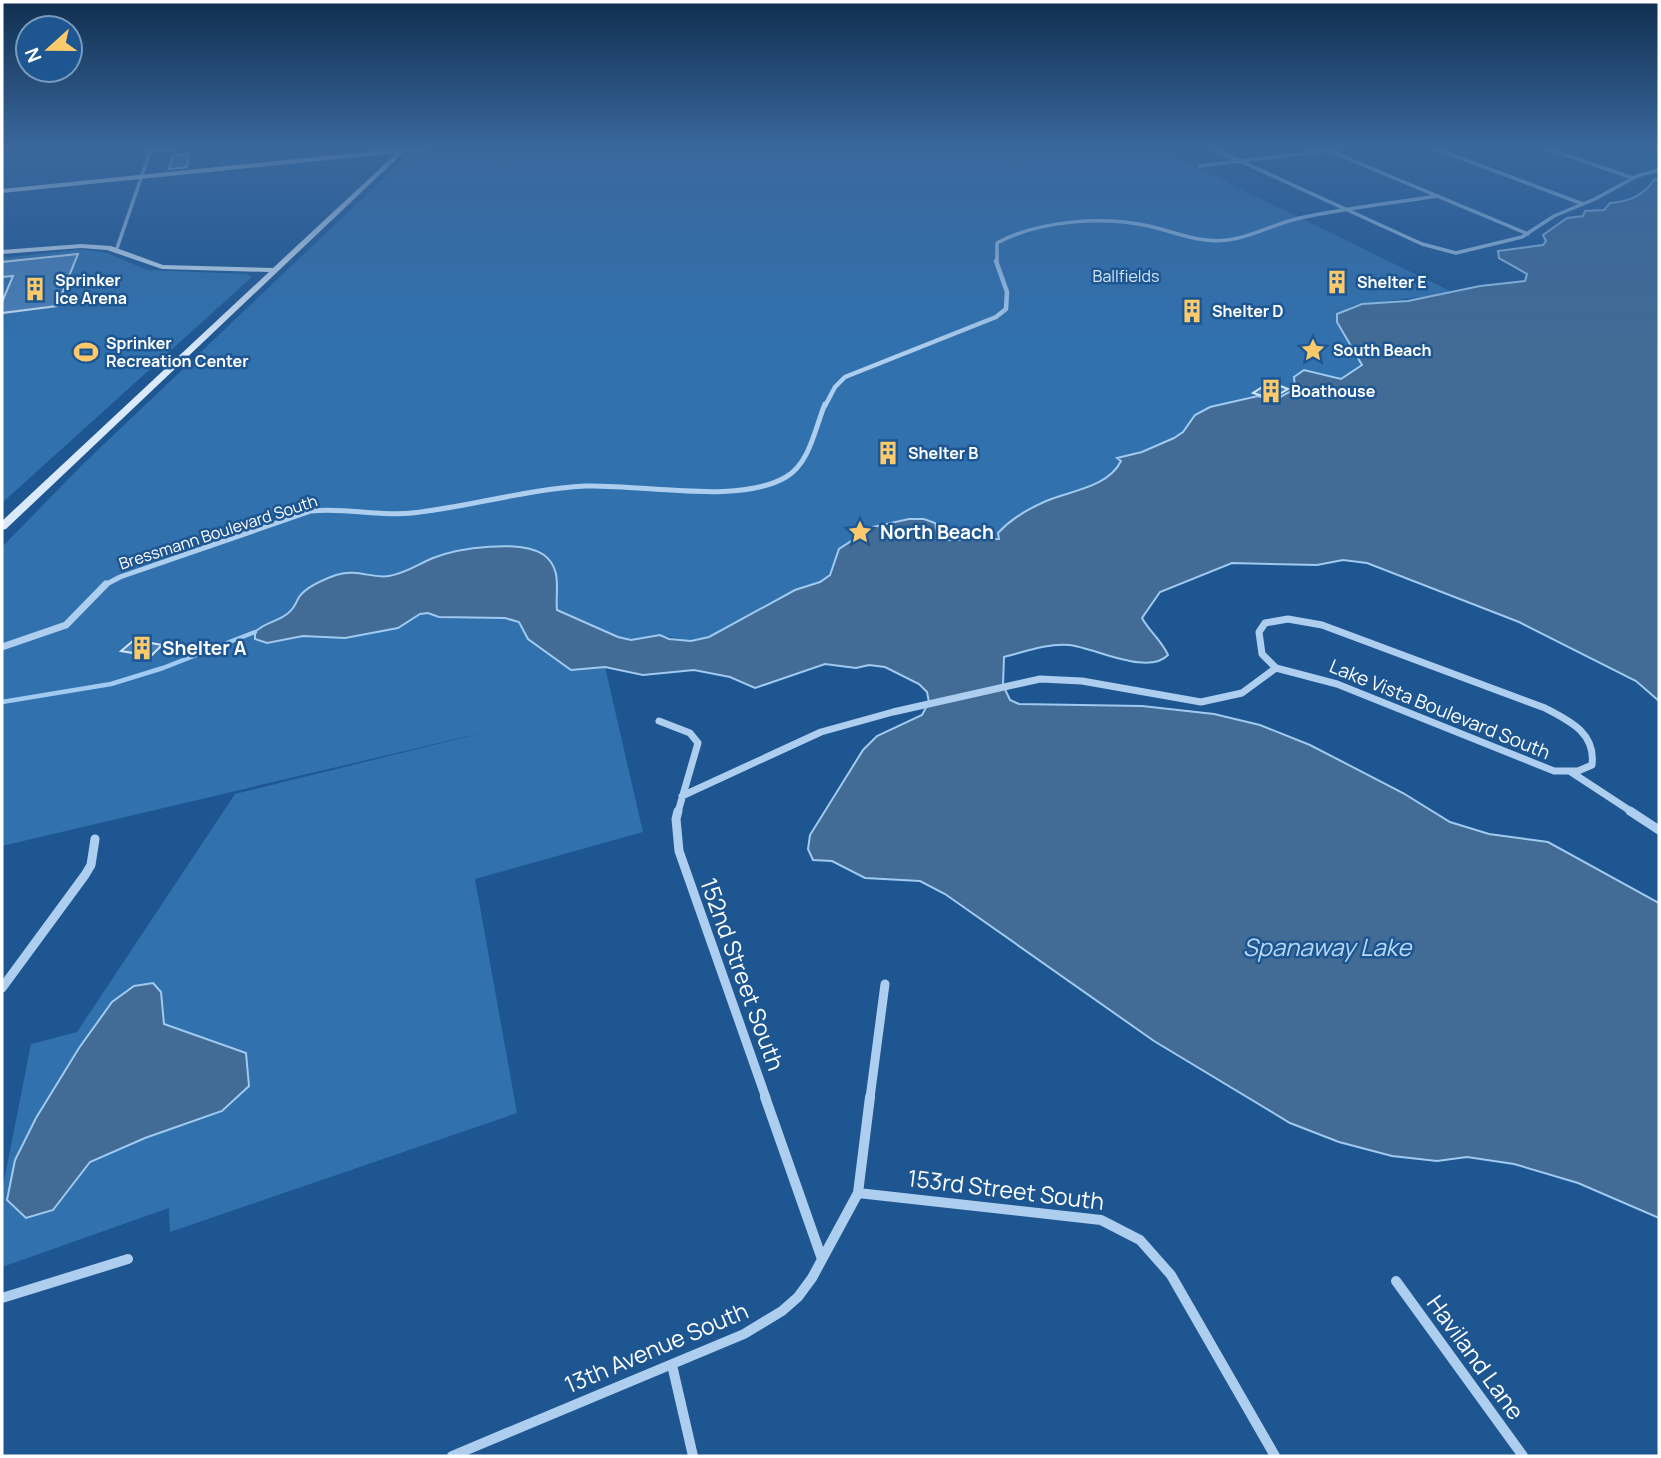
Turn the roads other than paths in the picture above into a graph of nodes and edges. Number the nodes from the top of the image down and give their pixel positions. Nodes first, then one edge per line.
1 (128, 217) edge
2 (332, 217) edge
3 (1308, 217) edge
4 (1362, 217) edge
5 (1488, 217) edge
6 (1552, 217) edge
7 (1528, 234) junction
8 (116, 251) junction
9 (2, 252) edge
10 (274, 270) junction
11 (2, 527) edge
12 (2, 647) edge
13 (1276, 668) junction
14 (659, 720) dead end
15 (1571, 772) junction
16 (682, 796) junction
17 (1659, 830) edge
18 (94, 839) dead end
19 (885, 984) dead end
20 (2, 988) edge
21 (858, 1193) junction
22 (128, 1259) dead end
23 (822, 1259) junction
24 (1396, 1281) dead end
25 (2, 1298) edge
26 (671, 1365) junction
27 (452, 1456) edge
28 (693, 1456) edge
29 (1275, 1456) edge
30 (1523, 1456) edge

1 - 8 street
2 - 10 main road
3 - 12 street, Bressmann Boulevard South
4 - 7 street
5 - 7 street
6 - 7 street
8 - 9 main road
8 - 10 main road
10 - 11 main road
13 - 15 street, Lake Vista Boulevard South
13 - 15 street
13 - 16 street
14 - 16 street, 152nd Street South
15 - 17 street, Lake Vista Boulevard South
16 - 23 street, 152nd Street South
18 - 20 street
19 - 21 street, 13th Avenue South
21 - 23 street, 13th Avenue South
21 - 29 street, 153rd Street South
22 - 25 street
23 - 26 street, 13th Avenue South
24 - 30 street, Haviland Lane
26 - 27 street, 13th Avenue South
26 - 28 street

